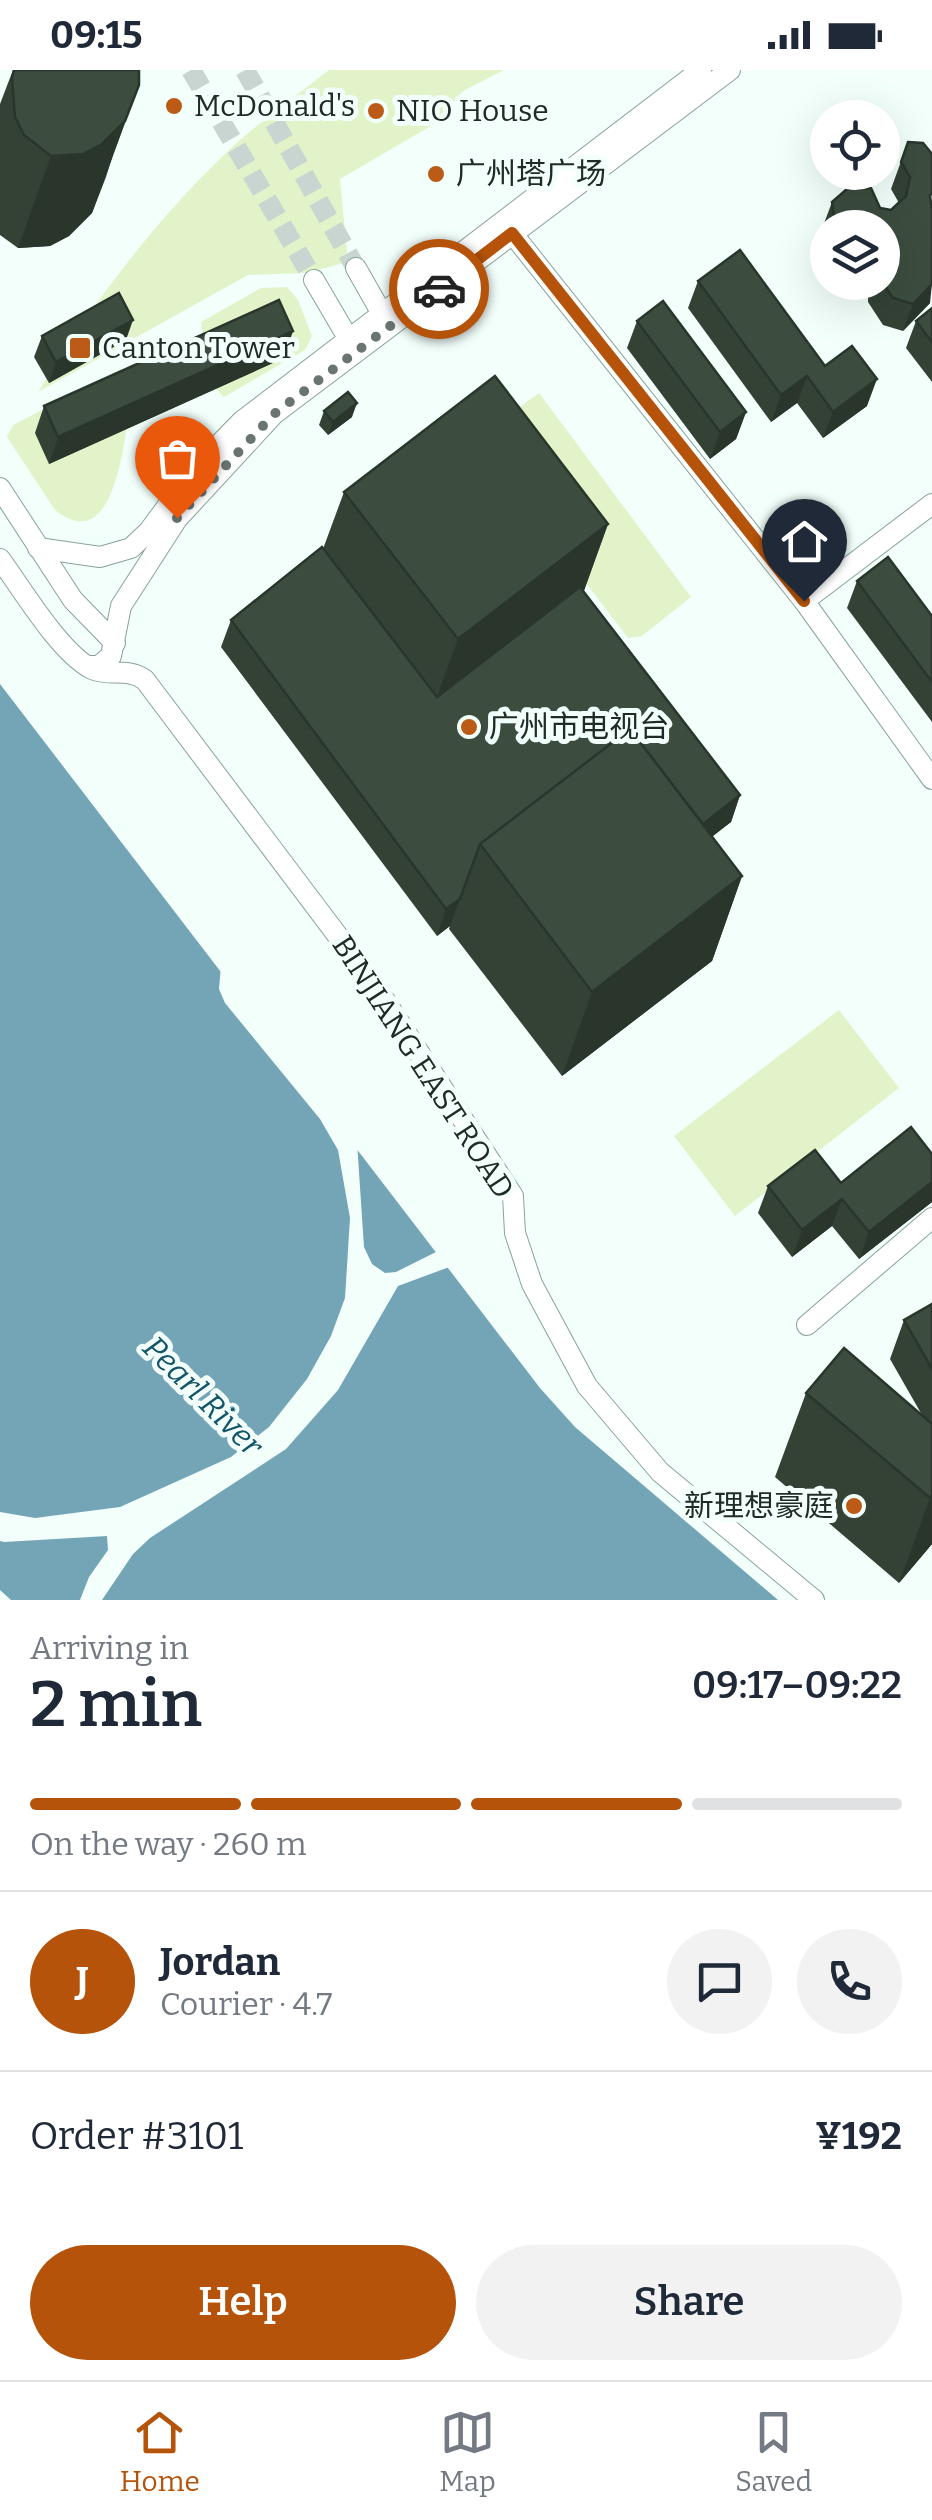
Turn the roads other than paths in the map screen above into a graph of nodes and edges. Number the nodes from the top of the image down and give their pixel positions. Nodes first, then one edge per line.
1 (701, 70) edge
2 (730, 70) edge
3 (508, 227) junction
4 (356, 268) tunnel mouth
5 (314, 280) tunnel mouth
6 (381, 312) junction
7 (374, 337) junction
8 (348, 338) junction
9 (0, 488) edge
10 (932, 504) edge
11 (38, 548) junction
12 (0, 559) edge
13 (804, 601) junction
14 (115, 643) junction
15 (87, 666) junction
16 (932, 778) edge
17 (932, 1218) edge
18 (807, 1326) dead end
19 (814, 1600) edge

1 - 3 street
2 - 3 street
3 - 6 street
3 - 7 street
3 - 13 street
4 - 6 street
5 - 8 street
6 - 7 street
6 - 8 street
7 - 8 street
7 - 14 street
8 - 11 street
9 - 11 street
10 - 13 street
11 - 14 street
12 - 15 street
13 - 16 street
14 - 15 street
15 - 19 street, BINJIANG EAST ROAD
17 - 18 street

